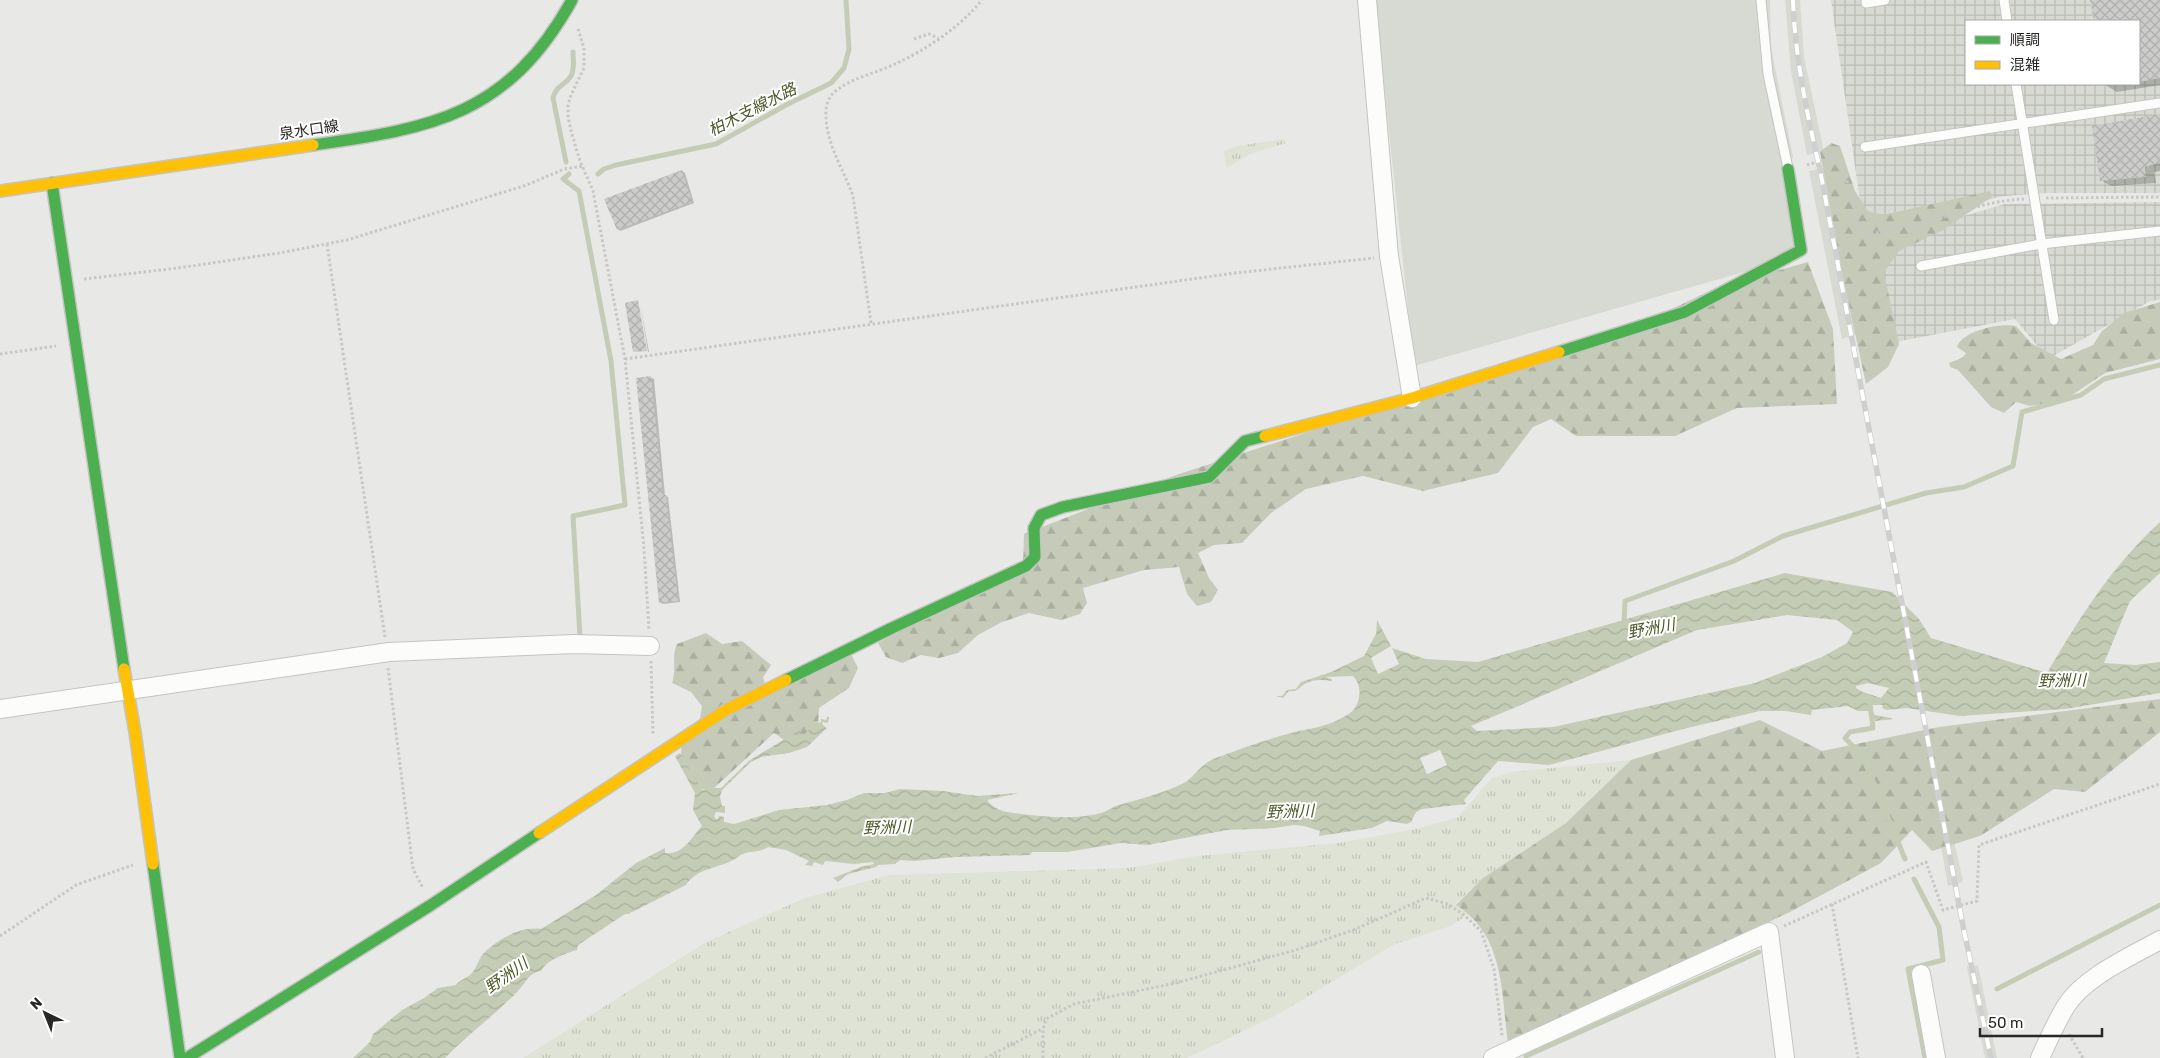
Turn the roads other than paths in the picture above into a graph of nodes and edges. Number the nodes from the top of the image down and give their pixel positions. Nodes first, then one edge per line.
1 (572, 0) edge
2 (1367, 0) edge
3 (1761, 0) edge
4 (1866, 0) edge
5 (1885, 0) edge
6 (2004, 0) edge
7 (2007, 20) edge
8 (2016, 85) edge
9 (2160, 103) edge
10 (2022, 124) junction
11 (1865, 147) dead end
12 (1788, 169) joint
13 (52, 183) junction
14 (0, 190) edge
15 (2160, 231) edge
16 (2041, 244) junction
17 (1922, 266) dead end
18 (2054, 320) dead end
19 (1412, 398) junction
20 (650, 646) road end
21 (127, 691) junction
22 (0, 709) edge
23 (2160, 940) edge
24 (1920, 974) dead end
25 (1498, 1055) edge
26 (180, 1058) edge
27 (188, 1058) edge
28 (1785, 1058) edge
29 (1936, 1058) edge
30 (2040, 1058) edge

1 - 13 street, 泉水口線
2 - 19 street
3 - 12 lane
4 - 5 lane
6 - 7 lane
8 - 10 lane
9 - 10 lane
10 - 11 lane
10 - 16 lane
12 - 19 street
13 - 14 street, 泉水口線
13 - 21 street
15 - 16 lane
16 - 17 lane
16 - 18 lane
19 - 27 street
20 - 21 street
21 - 22 street
21 - 26 street
23 - 30 street
24 - 29 street
25 - 28 street

